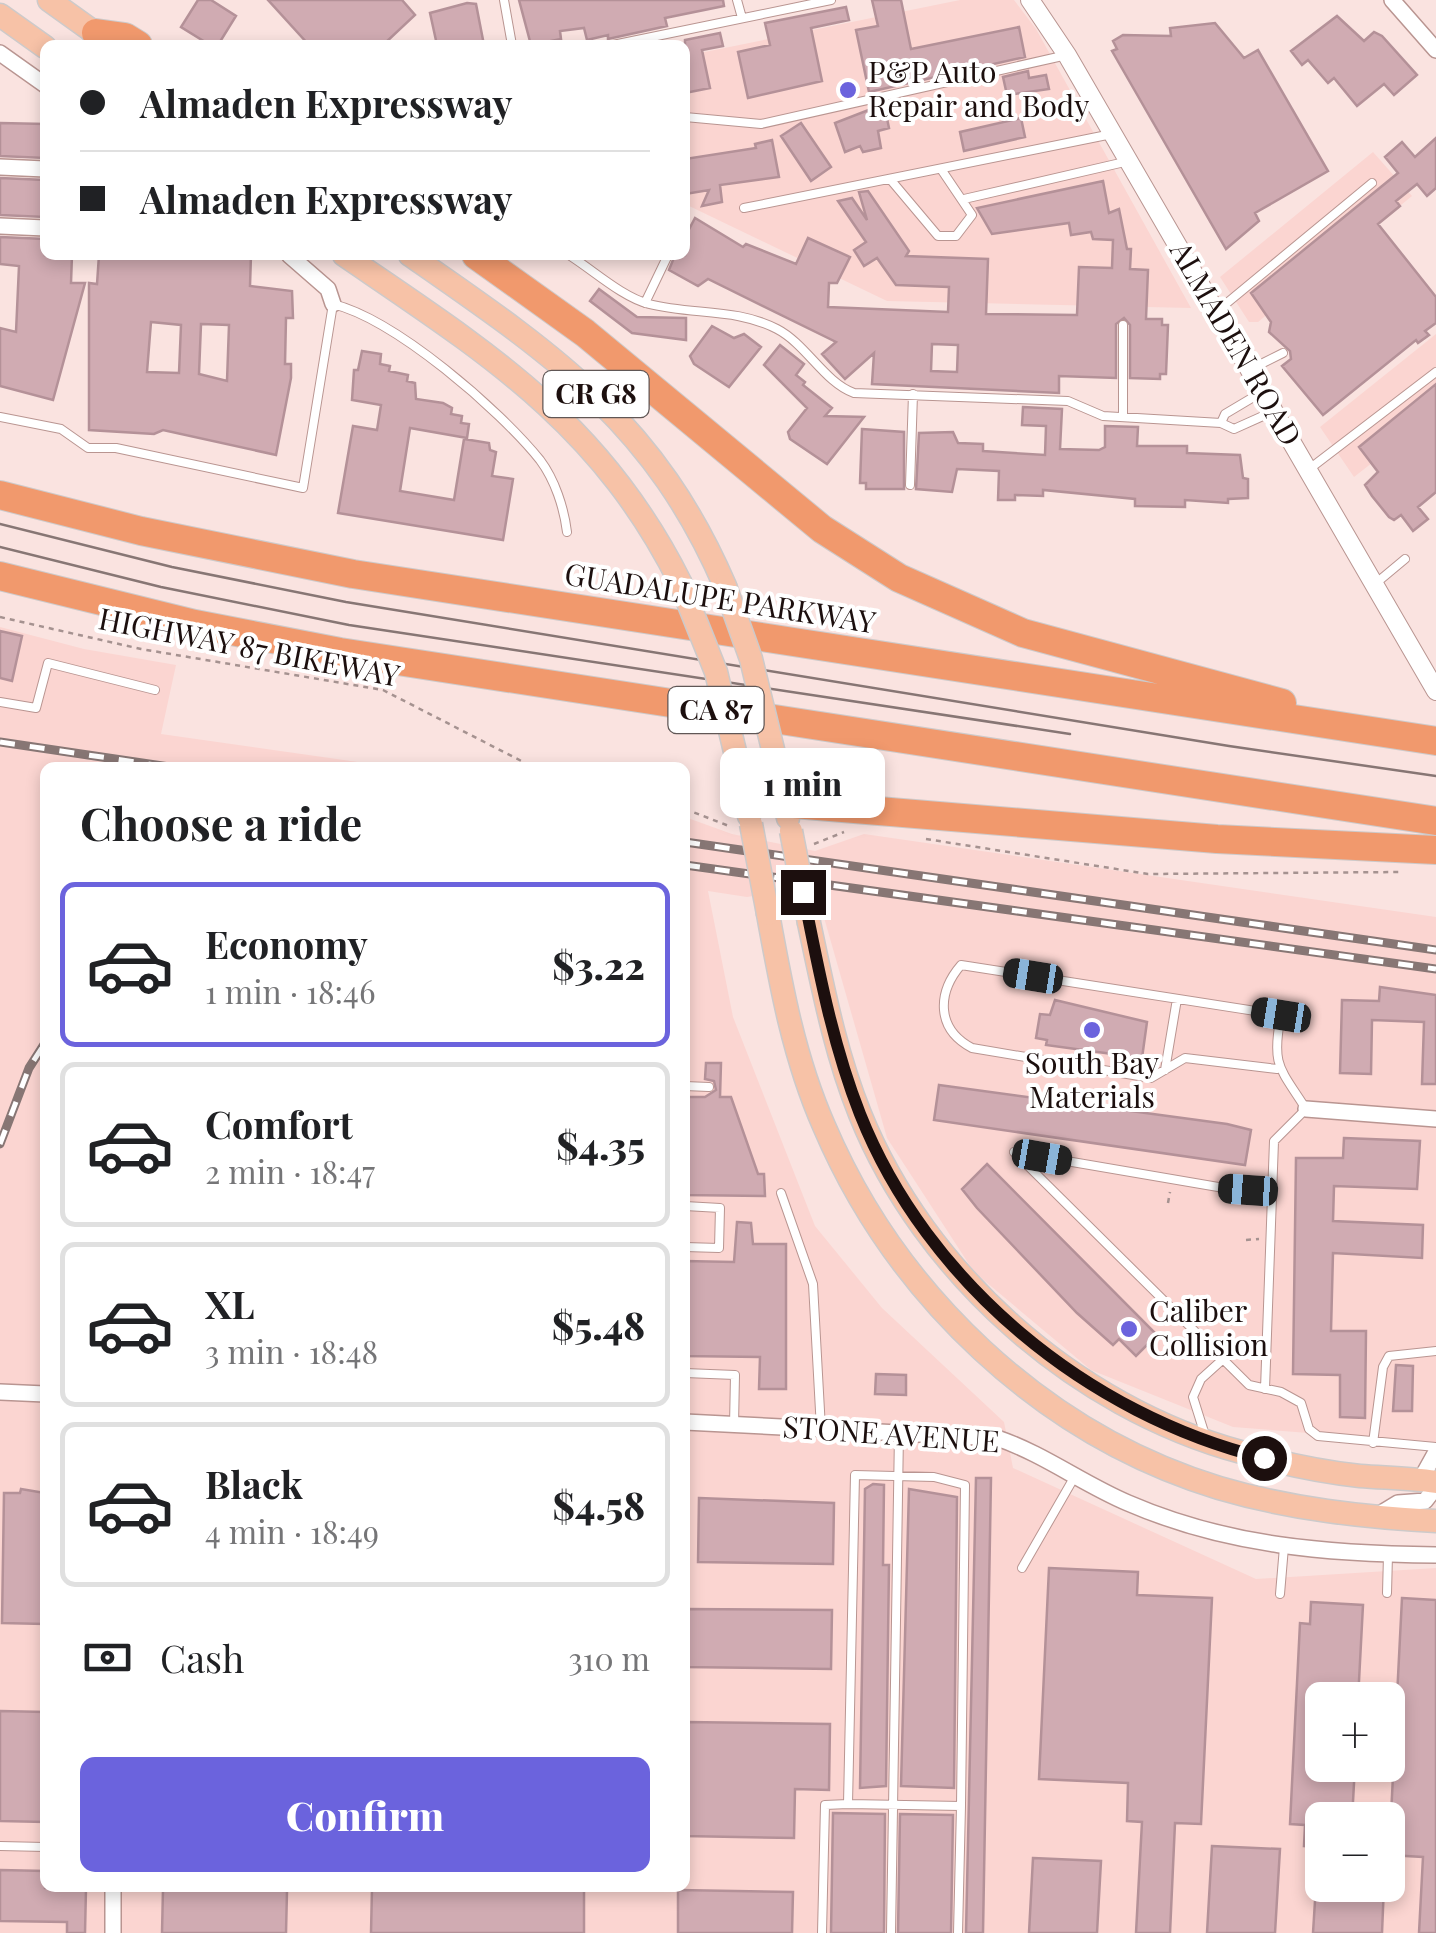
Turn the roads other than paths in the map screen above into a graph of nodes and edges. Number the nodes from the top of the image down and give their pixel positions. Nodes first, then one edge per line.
1 (49, 0) edge
2 (504, 0) edge
3 (738, 0) edge
4 (831, 0) edge
5 (1030, 0) edge
6 (1392, 0) edge
7 (0, 15) edge
8 (742, 18) junction
9 (104, 39) edge
10 (130, 40) edge
11 (511, 40) edge
12 (636, 40) edge
13 (40, 43) edge
14 (1436, 50) edge
15 (1068, 55) junction
16 (1, 56) edge
17 (40, 82) edge
18 (690, 117) edge
19 (1112, 134) junction
20 (1129, 161) junction
21 (0, 168) edge
22 (40, 169) edge
23 (941, 169) junction
24 (890, 179) junction
25 (1372, 183) dead end
26 (964, 199) junction
27 (744, 208) dead end
28 (0, 226) edge
29 (40, 228) edge
30 (295, 260) edge
31 (351, 260) edge
32 (417, 260) edge
33 (483, 260) edge
34 (577, 260) edge
35 (666, 260) edge
36 (646, 303) junction
37 (333, 304) junction
38 (1216, 312) junction
39 (1124, 325) dead end
40 (1283, 354) dead end
41 (1249, 370) junction
42 (1436, 372) edge
43 (1262, 392) junction
44 (913, 394) junction
45 (1274, 412) junction
46 (0, 417) edge
47 (1123, 417) junction
48 (1221, 424) junction
49 (1308, 470) junction
50 (910, 486) dead end
51 (0, 495) edge
52 (567, 532) dead end
53 (1405, 559) dead end
54 (0, 576) edge
55 (1375, 584) junction
56 (1428, 669) edge
57 (155, 690) dead end
58 (1436, 691) edge
59 (0, 702) edge
60 (1312, 722) junction
61 (1436, 741) edge
62 (747, 819) junction
63 (1436, 820) edge
64 (792, 827) junction
65 (1436, 850) edge
66 (1177, 999) junction
67 (1277, 1069) junction
68 (1165, 1070) junction
69 (690, 1086) edge
70 (709, 1087) dead end
71 (1306, 1109) junction
72 (1436, 1118) edge
73 (1272, 1191) junction
74 (781, 1193) dead end
75 (690, 1206) edge
76 (690, 1247) edge
77 (1436, 1351) edge
78 (1222, 1360) junction
79 (690, 1373) edge
80 (1266, 1388) junction
81 (0, 1392) edge
82 (40, 1394) edge
83 (690, 1422) edge
84 (734, 1425) junction
85 (822, 1429) junction
86 (899, 1432) junction
87 (1209, 1442) junction
88 (1374, 1443) junction
89 (1436, 1450) edge
90 (896, 1476) junction
91 (1075, 1476) junction
92 (1431, 1483) edge
93 (1376, 1517) junction
94 (1436, 1521) edge
95 (1284, 1548) junction
96 (1388, 1555) junction
97 (1436, 1556) edge
98 (1022, 1568) dead end
99 (1387, 1592) dead end
100 (1280, 1594) dead end
101 (848, 1804) junction
102 (892, 1804) junction
103 (961, 1806) junction
104 (0, 1846) edge
105 (40, 1846) edge
106 (114, 1892) edge
107 (113, 1933) edge
108 (822, 1933) edge
109 (891, 1933) edge
110 (958, 1933) edge

1 - 9 main road
2 - 11 lane
3 - 8 lane
4 - 8 lane
5 - 15 street, ALMADEN ROAD
6 - 14 street
7 - 13 main road
8 - 12 lane
9 - 10 highway
15 - 18 lane
15 - 19 street, ALMADEN ROAD
16 - 17 street
19 - 20 street, ALMADEN ROAD
19 - 23 lane
20 - 26 lane
20 - 38 street, ALMADEN ROAD
21 - 22 street
23 - 24 lane
23 - 26 lane
24 - 26 lane
24 - 27 lane
25 - 38 lane
28 - 29 street
30 - 37 street
31 - 62 main road, CR G8, bridge
32 - 64 main road, CR G8, bridge
33 - 60 highway
34 - 36 lane
35 - 36 lane
36 - 44 lane
37 - 46 lane
37 - 52 lane
38 - 41 street, ALMADEN ROAD
39 - 47 lane
40 - 41 lane
41 - 43 street, ALMADEN ROAD
42 - 49 lane
43 - 45 street, ALMADEN ROAD
43 - 48 lane
44 - 47 lane
44 - 50 lane
45 - 48 lane
45 - 49 street, ALMADEN ROAD
47 - 48 lane
49 - 55 street, ALMADEN ROAD
51 - 60 highway, GUADALUPE PARKWAY
53 - 55 lane
54 - 63 highway, CA 87
55 - 56 street, ALMADEN ROAD
56 - 58 street, ALMADEN ROAD
57 - 59 lane
60 - 61 highway, GUADALUPE PARKWAY
62 - 64 highway
62 - 93 main road, CR G8, bridge
64 - 65 highway
64 - 87 main road, CR G8, bridge
66 - 67 lane
66 - 68 lane
66 - 68 lane
67 - 68 lane
67 - 71 lane
69 - 70 lane
71 - 72 street
71 - 73 lane
73 - 78 lane
73 - 80 lane
74 - 85 lane
75 - 76 lane
77 - 88 lane
78 - 80 lane
78 - 87 lane
79 - 84 lane
80 - 88 lane
81 - 82 street
83 - 84 street, STONE AVENUE
84 - 85 street, STONE AVENUE
85 - 86 street, STONE AVENUE
86 - 90 lane
86 - 91 street, STONE AVENUE
87 - 92 main road, CR G8
88 - 89 lane
89 - 92 street
90 - 101 lane
90 - 102 lane
90 - 103 lane
91 - 95 street, STONE AVENUE
91 - 98 lane
92 - 93 street
93 - 94 main road, CR G8
95 - 96 street, STONE AVENUE
95 - 100 lane
96 - 97 street, STONE AVENUE
96 - 99 lane
101 - 102 lane
101 - 108 lane
102 - 103 lane
102 - 109 lane
103 - 110 lane
104 - 105 lane
106 - 107 street

